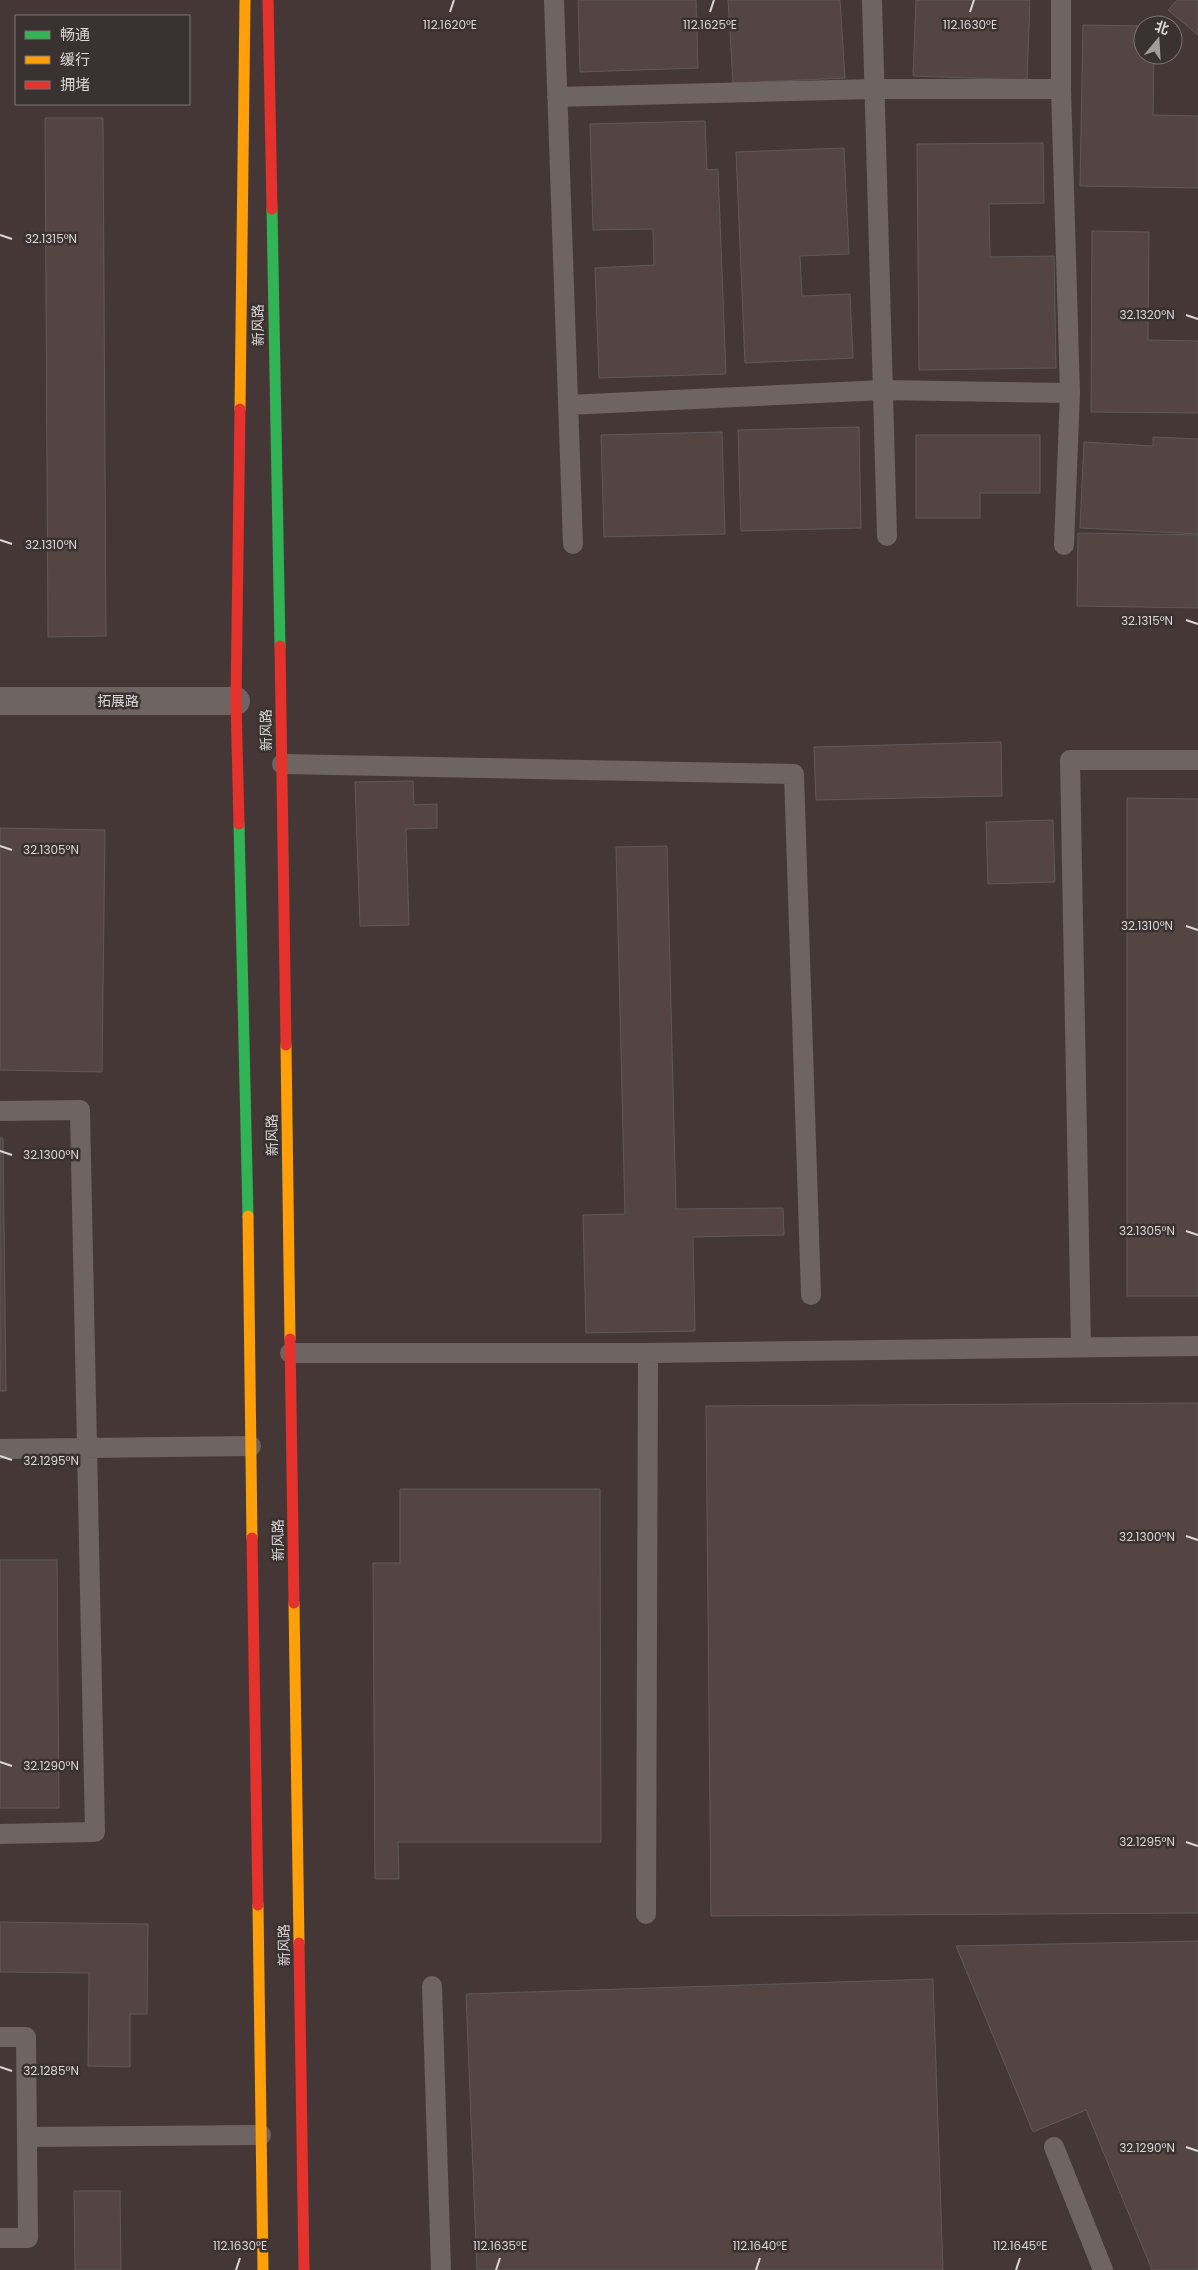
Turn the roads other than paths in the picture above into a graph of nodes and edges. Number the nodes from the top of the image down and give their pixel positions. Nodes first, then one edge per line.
1 (245, 0) edge
2 (268, 0) edge
3 (554, 0) edge
4 (872, 0) edge
5 (1061, 0) edge
6 (874, 89) junction
7 (1061, 89) junction
8 (557, 97) junction
9 (883, 390) junction
10 (1070, 393) junction
11 (568, 405) junction
12 (887, 536) dead end
13 (573, 544) dead end
14 (1064, 545) dead end
15 (236, 701) junction
16 (0, 702) edge
17 (1198, 760) edge
18 (282, 764) junction
19 (0, 1110) edge
20 (811, 1295) dead end
21 (1198, 1346) edge
22 (1081, 1347) junction
23 (648, 1353) junction
24 (290, 1354) junction
25 (251, 1446) junction
26 (88, 1448) junction
27 (0, 1449) edge
28 (0, 1834) edge
29 (646, 1914) dead end
30 (432, 1986) dead end
31 (0, 2037) edge
32 (261, 2135) junction
33 (27, 2137) junction
34 (1054, 2147) dead end
35 (0, 2238) edge
36 (263, 2270) edge
37 (304, 2270) edge
38 (441, 2270) edge
39 (1103, 2270) edge

1 - 15 street, 新风路
2 - 18 street, 新风路
3 - 8 lane
4 - 6 lane
5 - 7 lane
6 - 7 lane
6 - 8 lane
6 - 9 lane
7 - 10 lane
8 - 11 lane
9 - 10 lane
9 - 11 lane
9 - 12 lane
10 - 14 lane
11 - 13 lane
15 - 16 street, 拓展路
15 - 25 street, 新风路
17 - 22 lane
18 - 20 lane
18 - 24 street, 新风路
19 - 26 lane
21 - 22 lane
22 - 23 lane
23 - 24 lane
23 - 29 lane
24 - 37 street, 新风路
25 - 26 lane
25 - 32 street, 新风路
26 - 27 lane
26 - 28 lane
30 - 38 lane
31 - 33 lane
32 - 33 lane
32 - 36 street, 新风路
33 - 35 lane
34 - 39 lane

